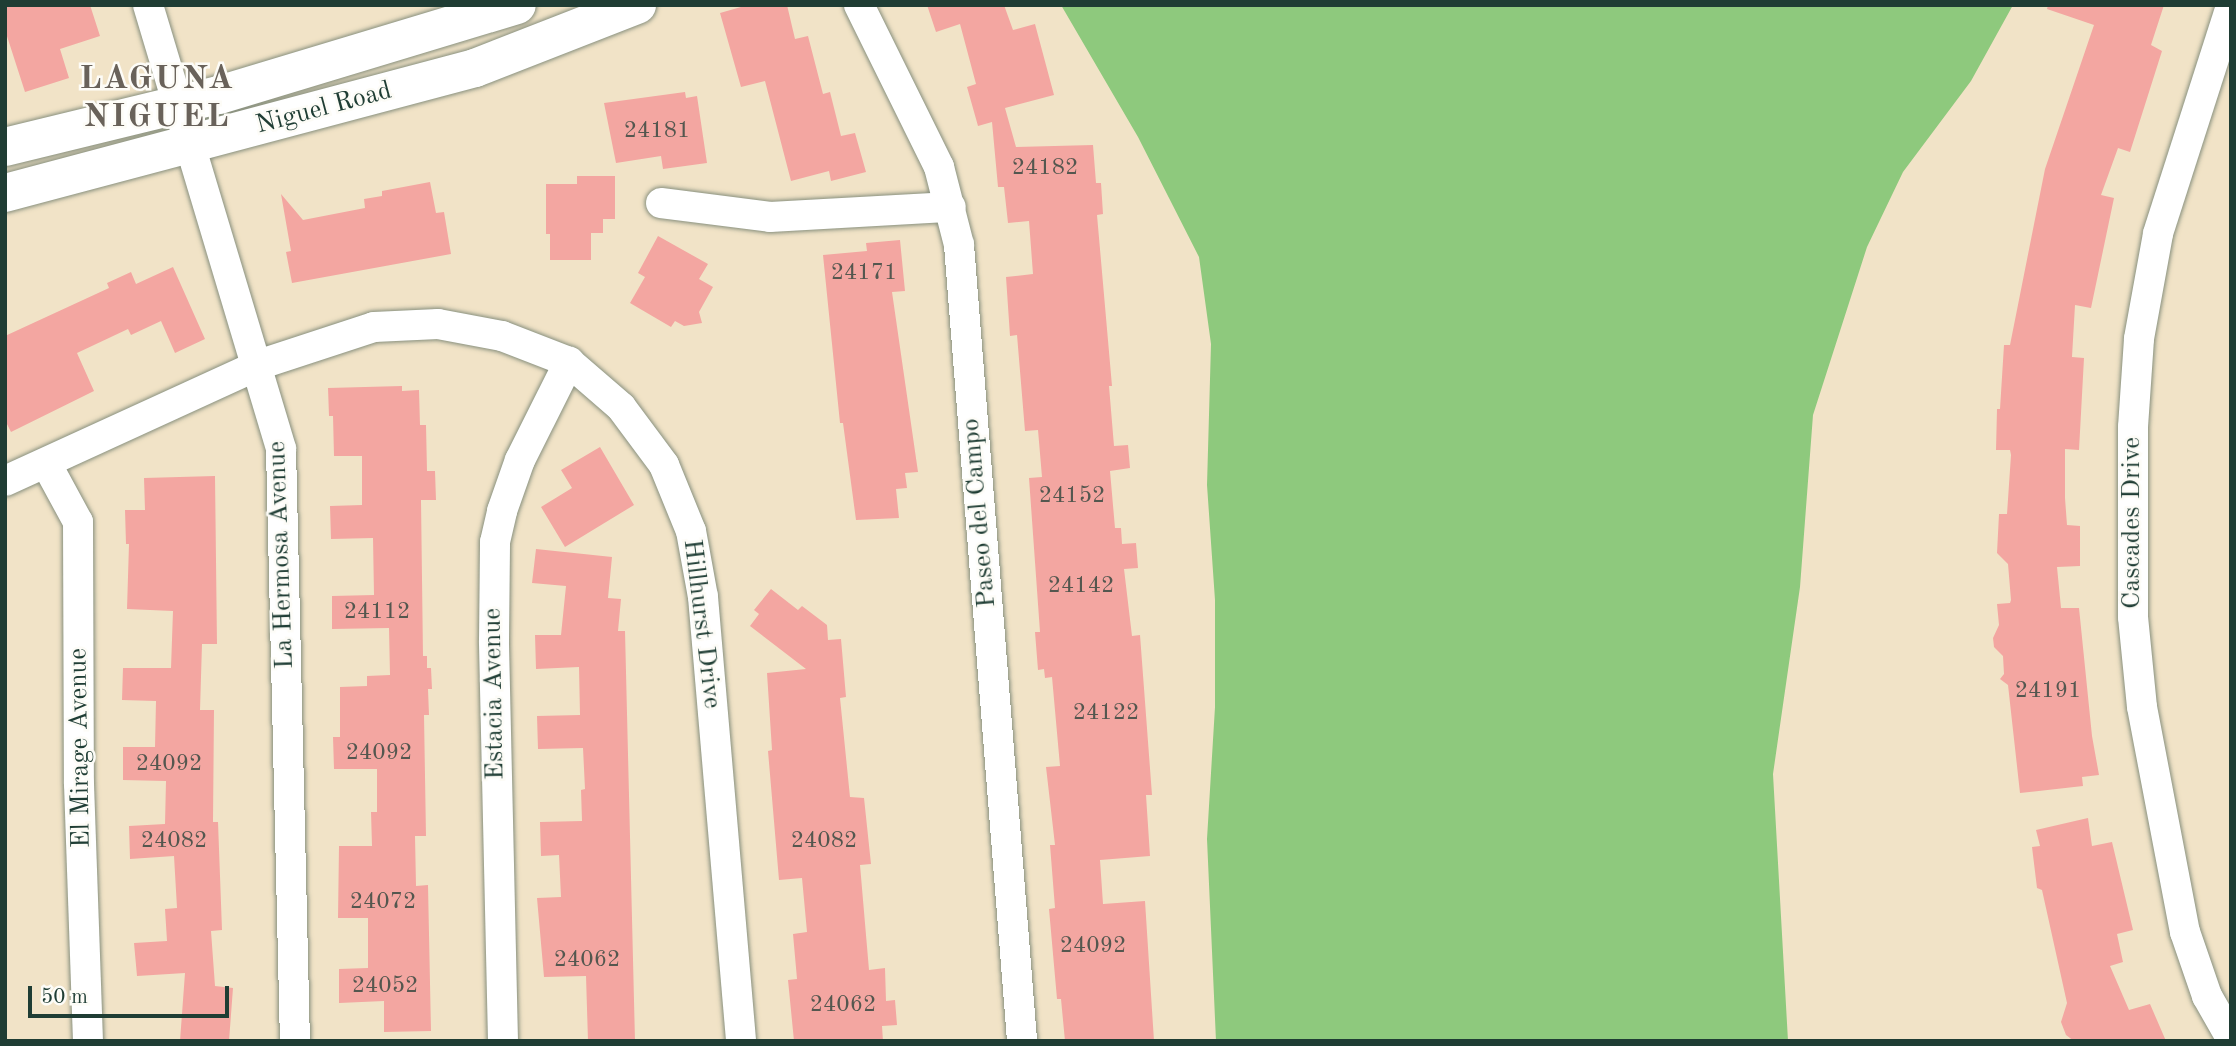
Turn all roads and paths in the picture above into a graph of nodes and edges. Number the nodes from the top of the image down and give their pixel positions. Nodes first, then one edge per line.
1 (148, 5) edge
2 (517, 5) edge
3 (637, 5) edge
4 (859, 5) edge
5 (2231, 6) edge
6 (178, 106) junction
7 (192, 145) junction
8 (5, 147) edge
9 (5, 193) edge
10 (661, 203) dead end
11 (951, 207) junction
12 (569, 362) junction
13 (258, 365) junction
14 (46, 463) junction
15 (5, 481) edge
16 (2231, 1038) edge
17 (89, 1041) edge
18 (295, 1041) edge
19 (503, 1041) edge
20 (741, 1041) edge
21 (1022, 1041) edge

1 - 6 street, La Hermosa Avenue
2 - 6 main road, Niguel Road
3 - 7 main road, Niguel Road
4 - 11 street, Paseo del Campo
5 - 16 street, Cascades Drive
6 - 7 street, La Hermosa Avenue
6 - 8 main road, Niguel Road
7 - 9 main road, Niguel Road
7 - 13 street, La Hermosa Avenue
10 - 11 street
11 - 21 street, Paseo del Campo
12 - 13 street, Hillhurst Drive
12 - 19 street, Estacia Avenue
12 - 20 street, Hillhurst Drive
13 - 14 street, Hillhurst Drive
13 - 18 street, La Hermosa Avenue
14 - 15 street, Hillhurst Drive
14 - 17 street, El Mirage Avenue

